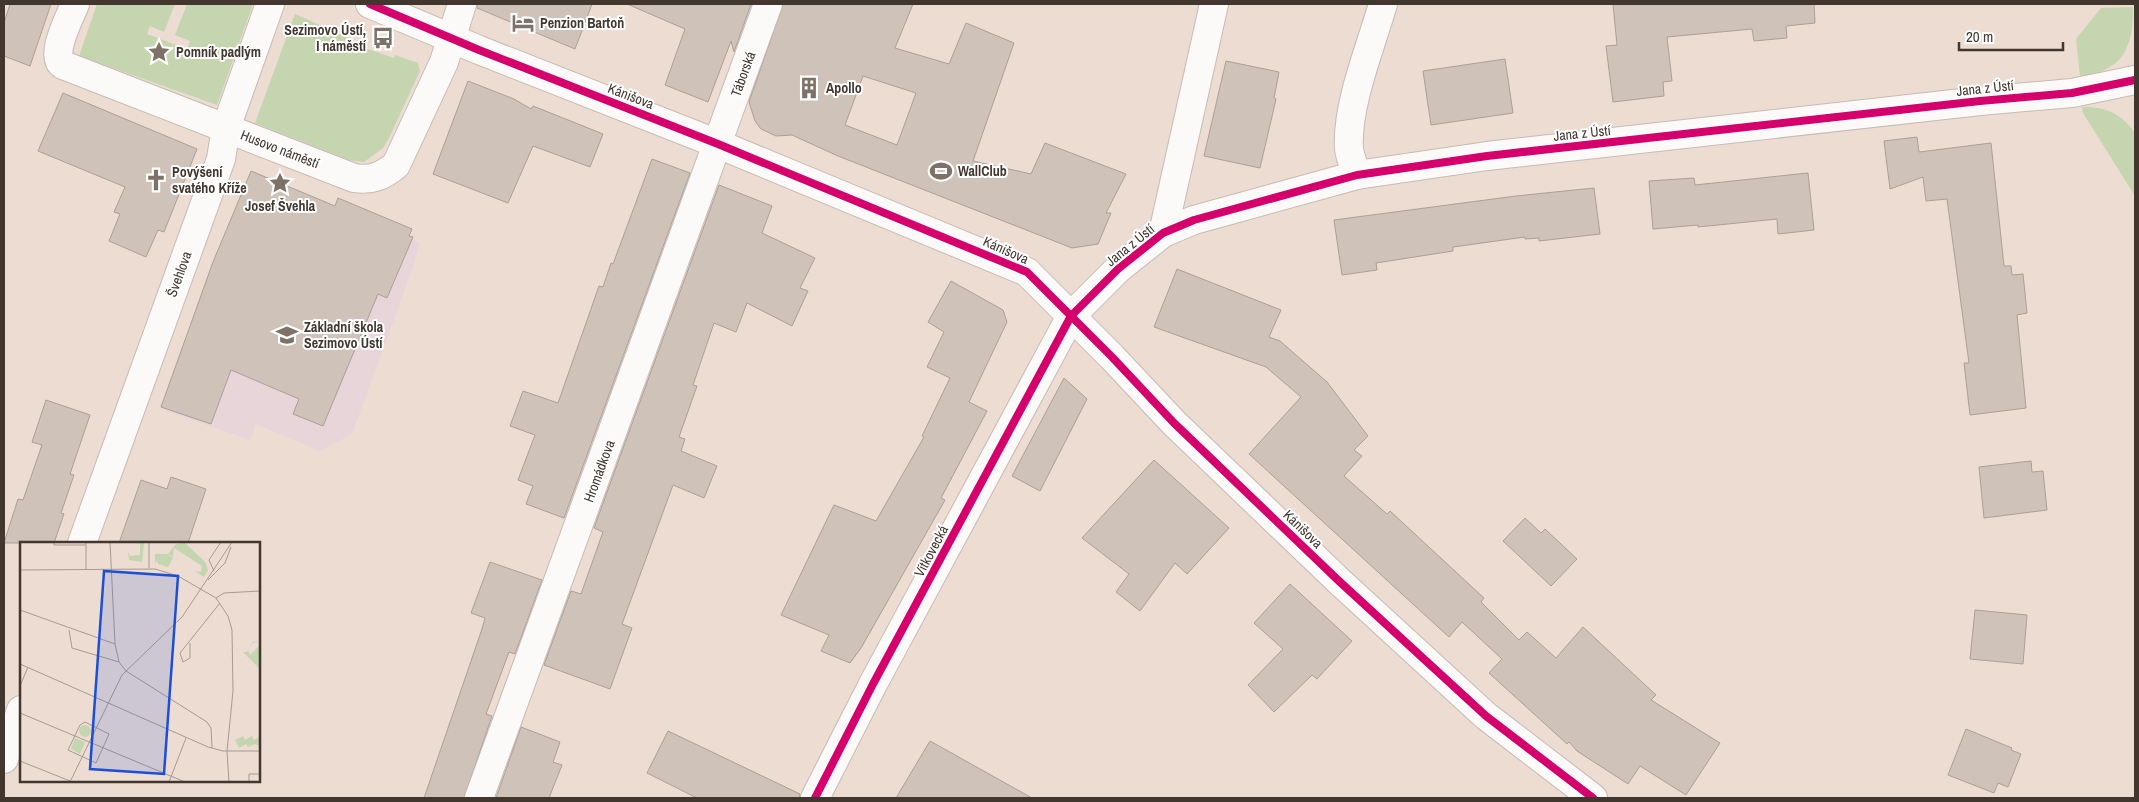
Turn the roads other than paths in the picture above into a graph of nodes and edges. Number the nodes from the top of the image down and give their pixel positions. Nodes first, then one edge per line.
1 (75, 4) edge
2 (270, 4) edge
3 (370, 4) edge
4 (462, 4) edge
5 (768, 4) edge
6 (1214, 4) edge
7 (1383, 4) edge
8 (450, 37) junction
9 (2135, 80) edge
10 (226, 128) junction
11 (718, 144) junction
12 (1357, 175) junction
13 (1162, 233) junction
14 (1071, 316) junction
15 (82, 542) edge
16 (20, 713) edge
17 (4, 758) edge
18 (479, 798) edge
19 (815, 798) edge
20 (1593, 798) edge

1 - 10 street, Husovo náměstí
2 - 10 street, Švehlova
3 - 8 street, Kánišova
4 - 8 street, Husovo náměstí
5 - 11 street, Táborská
6 - 13 street, Jana z Ústí
7 - 12 street
8 - 10 street, Husovo náměstí
8 - 11 street, Kánišova
9 - 12 street, Jana z Ústí
10 - 15 street, Švehlova
11 - 14 street, Kánišova
11 - 18 street, Hromádkova
12 - 13 street, Jana z Ústí
13 - 14 street, Jana z Ústí
14 - 19 street, Vítkovecká
14 - 20 street, Kánišova
16 - 17 street

